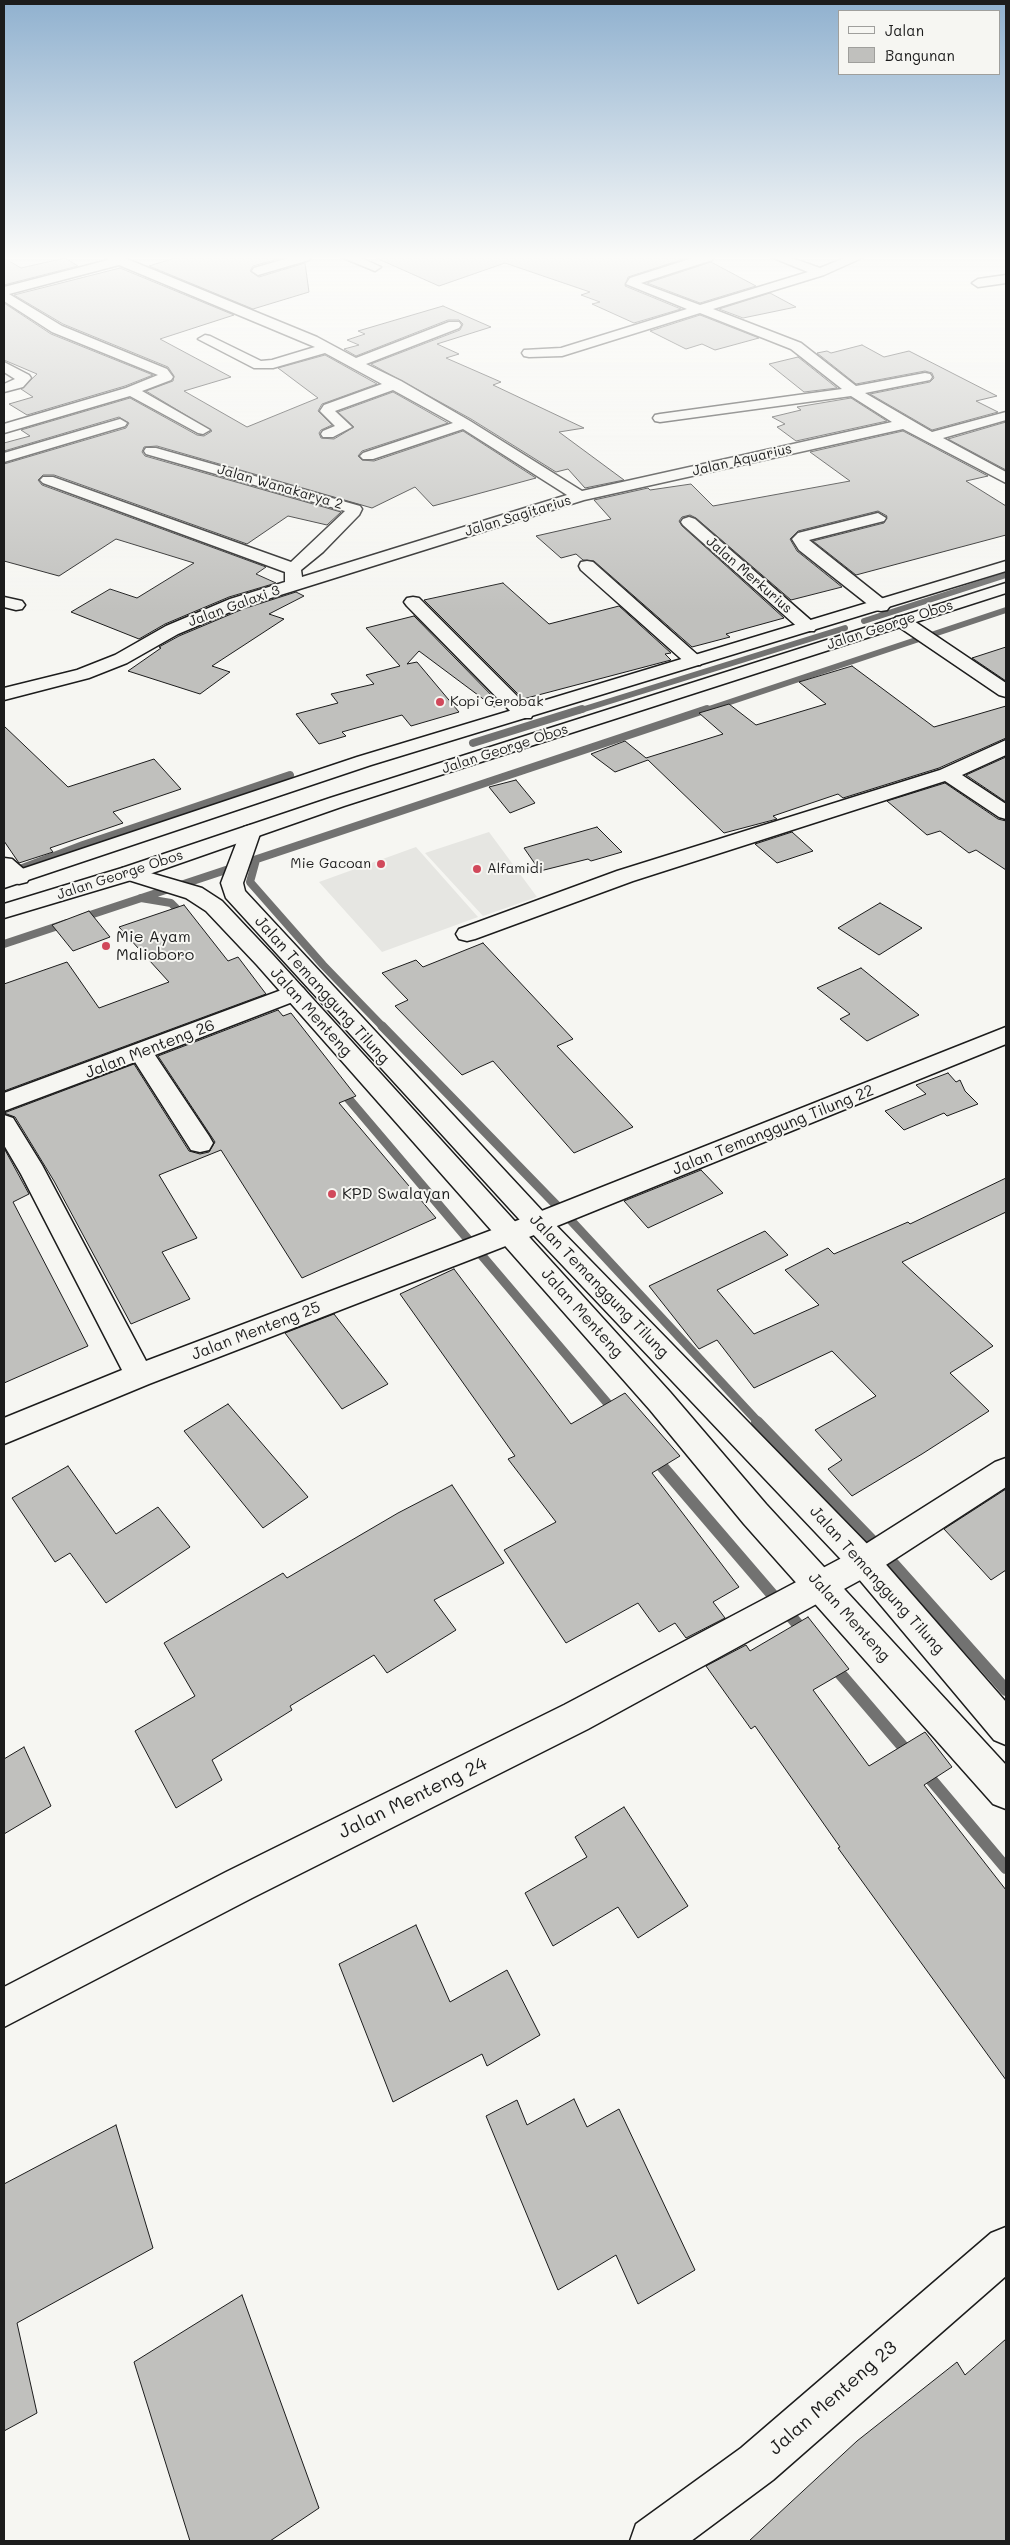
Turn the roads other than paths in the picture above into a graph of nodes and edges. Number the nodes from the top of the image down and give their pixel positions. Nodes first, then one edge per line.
1 (20, 376) edge
2 (165, 376) edge
3 (380, 376) edge
4 (835, 376) edge
5 (925, 377) dead end
6 (396, 384) junction
7 (4, 388) edge
8 (131, 391) junction
9 (855, 391) junction
10 (1006, 416) edge
11 (660, 418) dead end
12 (120, 423) dead end
13 (464, 424) junction
14 (904, 424) junction
15 (4, 429) edge
16 (203, 430) dead end
17 (328, 434) dead end
18 (930, 437) junction
19 (151, 451) dead end
20 (368, 456) dead end
21 (4, 458) edge
22 (1006, 478) edge
23 (48, 480) dead end
24 (580, 496) junction
25 (878, 518) dead end
26 (689, 522) dead end
27 (587, 566) dead end
28 (1006, 566) edge
29 (293, 577) junction
30 (1006, 588) edge
31 (414, 602) dead end
32 (881, 606) junction
33 (841, 618) junction
34 (902, 621) junction
35 (808, 627) junction
36 (865, 633) junction
37 (694, 661) junction
38 (1006, 691) edge
39 (4, 694) edge
40 (524, 714) junction
41 (1006, 746) edge
42 (948, 774) junction
43 (1006, 813) edge
44 (251, 831) junction
45 (130, 873) junction
46 (9, 874) edge
47 (4, 912) edge
48 (467, 934) dead end
49 (295, 994) junction
50 (1006, 1035) edge
51 (141, 1053) junction
52 (4, 1102) edge
53 (4, 1124) edge
54 (200, 1143) dead end
55 (538, 1223) junction
56 (509, 1234) junction
57 (139, 1376) junction
58 (4, 1431) edge
59 (1006, 1471) edge
60 (864, 1562) junction
61 (820, 1584) junction
62 (1006, 1728) edge
63 (1006, 1791) edge
64 (4, 2008) edge
65 (1006, 2248) edge
66 (653, 2541) edge

1 - 7 street
2 - 8 street
3 - 6 street, Jalan Sagitarius
4 - 9 street
5 - 9 street
6 - 13 street, Jalan Sagitarius
6 - 17 street
8 - 15 street
8 - 16 street
9 - 11 street
9 - 14 street
10 - 18 street
12 - 21 street
13 - 20 street
13 - 24 street, Jalan Sagitarius
14 - 18 street
14 - 24 street, Jalan Aquarius
18 - 22 street
19 - 29 street, Jalan Wanakarya 2
23 - 29 street, Jalan Galaxi 3
24 - 29 street, Jalan Sagitarius
25 - 32 street
26 - 35 street, Jalan Merkurius
27 - 37 street
28 - 32 street, Jalan George Obos
29 - 39 street, Jalan Galaxi 3
30 - 34 street, Jalan George Obos
31 - 40 street
32 - 33 street, Jalan George Obos
33 - 35 street, Jalan George Obos
33 - 36 street
34 - 36 street, Jalan George Obos
34 - 38 street
35 - 37 street, Jalan George Obos
36 - 44 street, Jalan George Obos
37 - 40 street, Jalan George Obos
40 - 46 street, Jalan George Obos
41 - 42 street
42 - 43 street
42 - 48 street
44 - 45 street, Jalan George Obos
44 - 55 street, Jalan Temanggung Tilung
45 - 47 street, Jalan George Obos
45 - 49 street, Jalan Menteng
49 - 51 street, Jalan Menteng 26
49 - 56 street, Jalan Menteng
50 - 55 street, Jalan Temanggung Tilung 22
51 - 52 street, Jalan Menteng 26
51 - 54 street
53 - 57 street
55 - 56 street, Jalan Temanggung Tilung 22
55 - 60 street, Jalan Temanggung Tilung
56 - 57 street, Jalan Menteng 25
56 - 61 street, Jalan Menteng
57 - 58 street, Jalan Menteng 25
59 - 60 street, Jalan Menteng 24
60 - 61 street, Jalan Menteng 24
60 - 62 street, Jalan Temanggung Tilung
61 - 63 street, Jalan Menteng
61 - 64 street, Jalan Menteng 24
65 - 66 street, Jalan Menteng 23

